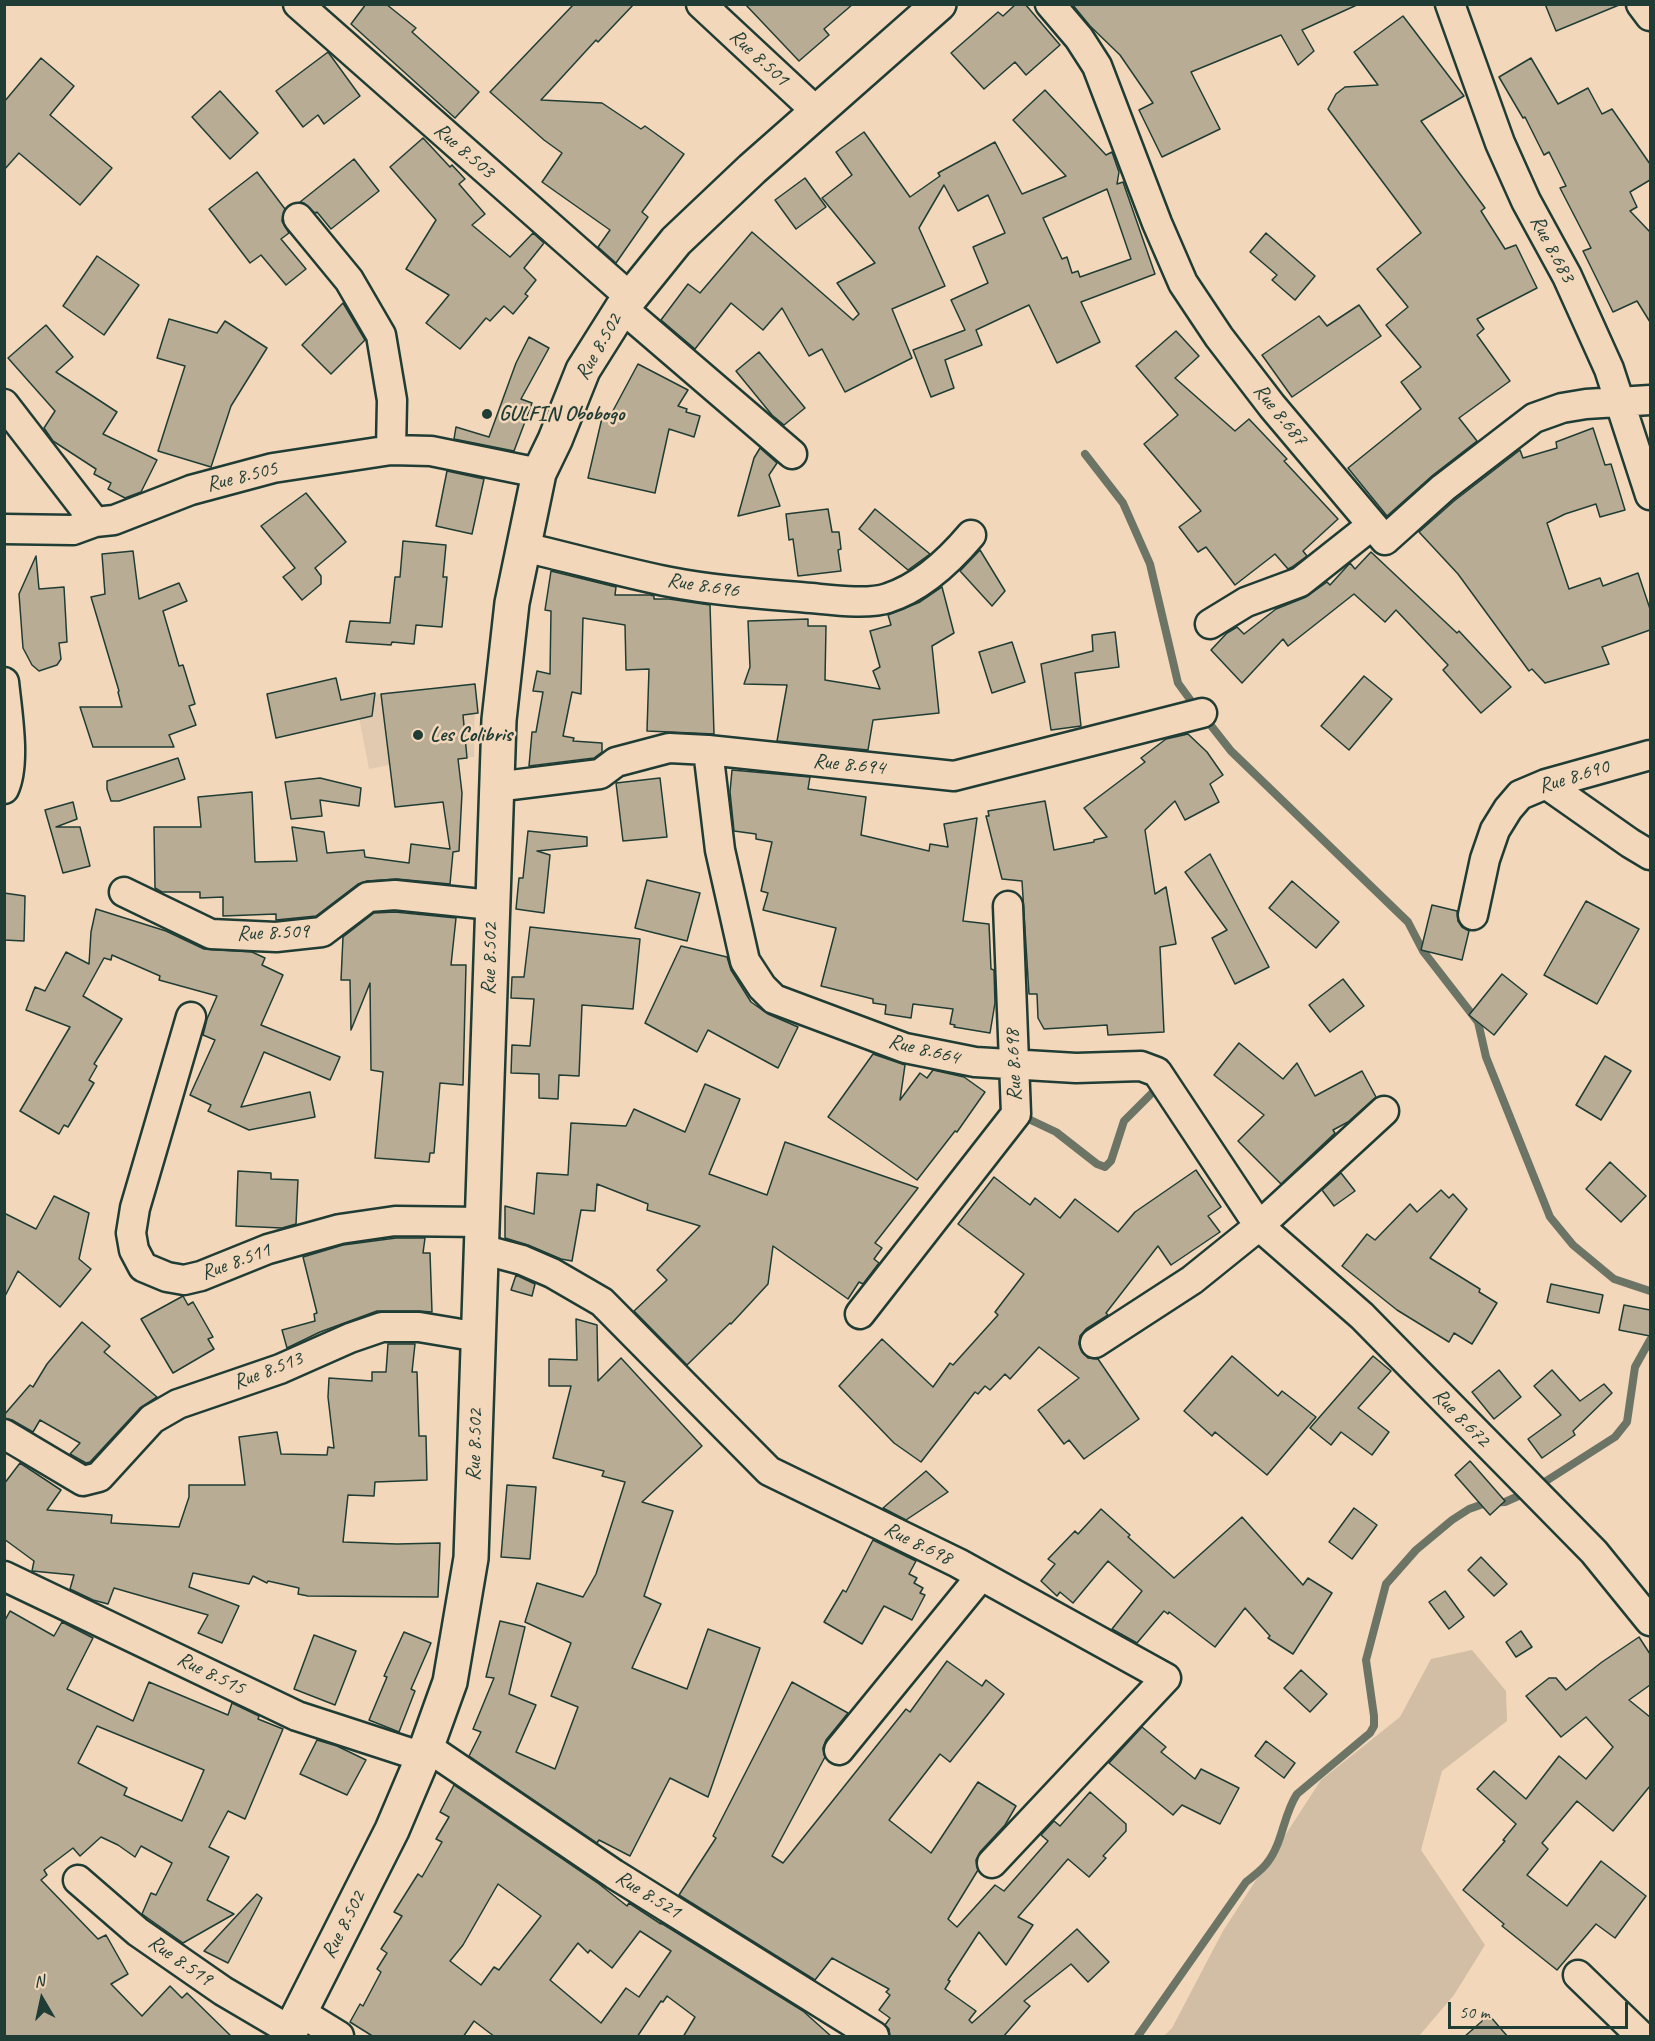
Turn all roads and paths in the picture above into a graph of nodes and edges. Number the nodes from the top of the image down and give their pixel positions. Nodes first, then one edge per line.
1 (298, 4) edge
2 (701, 4) edge
3 (939, 4) edge
4 (1050, 4) edge
5 (1450, 4) edge
6 (1641, 4) edge
7 (1650, 16) edge
8 (817, 112) junction
9 (298, 218) dead end
10 (626, 303) junction
11 (1650, 400) edge
12 (1620, 402) junction
13 (4, 404) edge
14 (391, 450) junction
15 (792, 454) dead end
16 (539, 472) junction
17 (1650, 495) edge
18 (95, 522) junction
19 (1372, 525) junction
20 (4, 529) edge
21 (971, 536) dead end
22 (523, 547) junction
23 (1210, 624) dead end
24 (4, 682) edge
25 (1202, 712) dead end
26 (708, 750) junction
27 (1650, 755) edge
28 (1546, 784) junction
29 (495, 787) junction
30 (4, 789) edge
31 (1650, 855) edge
32 (124, 892) dead end
33 (491, 906) junction
34 (1008, 906) dead end
35 (1473, 915) dead end
36 (191, 1017) dead end
37 (1013, 1064) junction
38 (1384, 1111) dead end
39 (1260, 1226) junction
40 (482, 1235) junction
41 (860, 1314) dead end
42 (479, 1337) junction
43 (1095, 1343) dead end
44 (4, 1434) edge
45 (4, 1576) edge
46 (981, 1576) junction
47 (1650, 1621) edge
48 (839, 1750) dead end
49 (425, 1752) junction
50 (992, 1863) dead end
51 (78, 1880) dead end
52 (1578, 1975) dead end
53 (293, 2026) edge
54 (339, 2037) edge
55 (874, 2037) edge
56 (1641, 2037) edge

1 - 10 street, Rue 8.503
2 - 8 street, Rue 8.501
3 - 8 main road, Rue 8.502
4 - 19 street, Rue 8.687
5 - 12 street, Rue 8.683
6 - 7 street
8 - 10 main road, Rue 8.502
9 - 14 street
10 - 15 street, Rue 8.503
10 - 16 main road, Rue 8.502
11 - 12 street, Rue 8.687
12 - 17 street, Rue 8.683
12 - 19 street, Rue 8.687
13 - 18 street
14 - 16 street, Rue 8.505
14 - 18 street, Rue 8.505
16 - 22 main road, Rue 8.502
18 - 20 street, Rue 8.505
19 - 23 street
21 - 22 street, Rue 8.696
22 - 29 main road, Rue 8.502
24 - 30 street
25 - 26 street, Rue 8.694
26 - 29 street, Rue 8.694
26 - 37 street, Rue 8.664
27 - 28 street, Rue 8.690
28 - 31 street
28 - 35 street, Rue 8.690
29 - 33 main road, Rue 8.502
32 - 33 street, Rue 8.509
33 - 40 main road, Rue 8.502
34 - 37 street, Rue 8.698
36 - 40 street, Rue 8.511
37 - 39 street, Rue 8.664
37 - 41 street, Rue 8.698
38 - 39 street
39 - 43 street
39 - 47 street, Rue 8.672
40 - 42 main road, Rue 8.502
40 - 46 street, Rue 8.698
42 - 44 street, Rue 8.513
42 - 49 main road, Rue 8.502
45 - 49 street, Rue 8.515
46 - 48 street
46 - 50 street, Rue 8.698
49 - 53 main road, Rue 8.502
49 - 55 street, Rue 8.521
51 - 53 street, Rue 8.519
52 - 56 street
53 - 54 street, Rue 8.519

